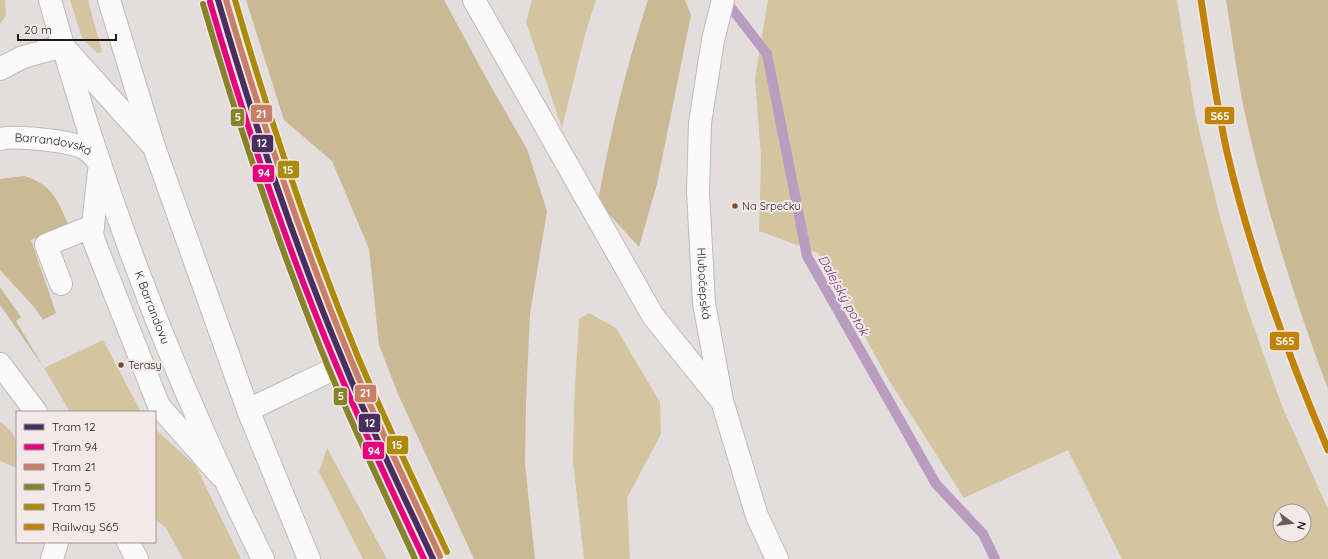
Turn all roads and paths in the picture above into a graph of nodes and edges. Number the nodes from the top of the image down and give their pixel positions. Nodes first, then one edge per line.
1 (50, 0) edge
2 (109, 0) edge
3 (474, 0) edge
4 (723, 0) edge
5 (63, 46) junction
6 (0, 69) edge
7 (0, 139) edge
8 (154, 147) junction
9 (100, 163) junction
10 (93, 226) junction
11 (61, 284) dead end
12 (0, 364) edge
13 (344, 364) dead end
14 (722, 401) junction
15 (248, 410) junction
16 (35, 411) edge
17 (222, 477) junction
18 (57, 543) edge
19 (129, 543) edge
20 (52, 559) edge
21 (137, 559) edge
22 (263, 559) edge
23 (309, 559) edge
24 (776, 559) edge

1 - 5 street, K Barrandovu
2 - 8 street, K Barrandovu
3 - 14 street
4 - 14 street, Hlubočepská
5 - 6 street
5 - 8 street, K Barrandovu
5 - 9 street, K Barrandovu
7 - 9 street, Barrandovská
8 - 15 street, K Barrandovu
9 - 10 street
9 - 17 street, K Barrandovu
10 - 11 street
10 - 17 street
12 - 16 street
13 - 15 street
14 - 24 street, Hlubočepská
15 - 23 street, K Barrandovu
17 - 22 street, K Barrandovu
18 - 20 street
19 - 21 street

